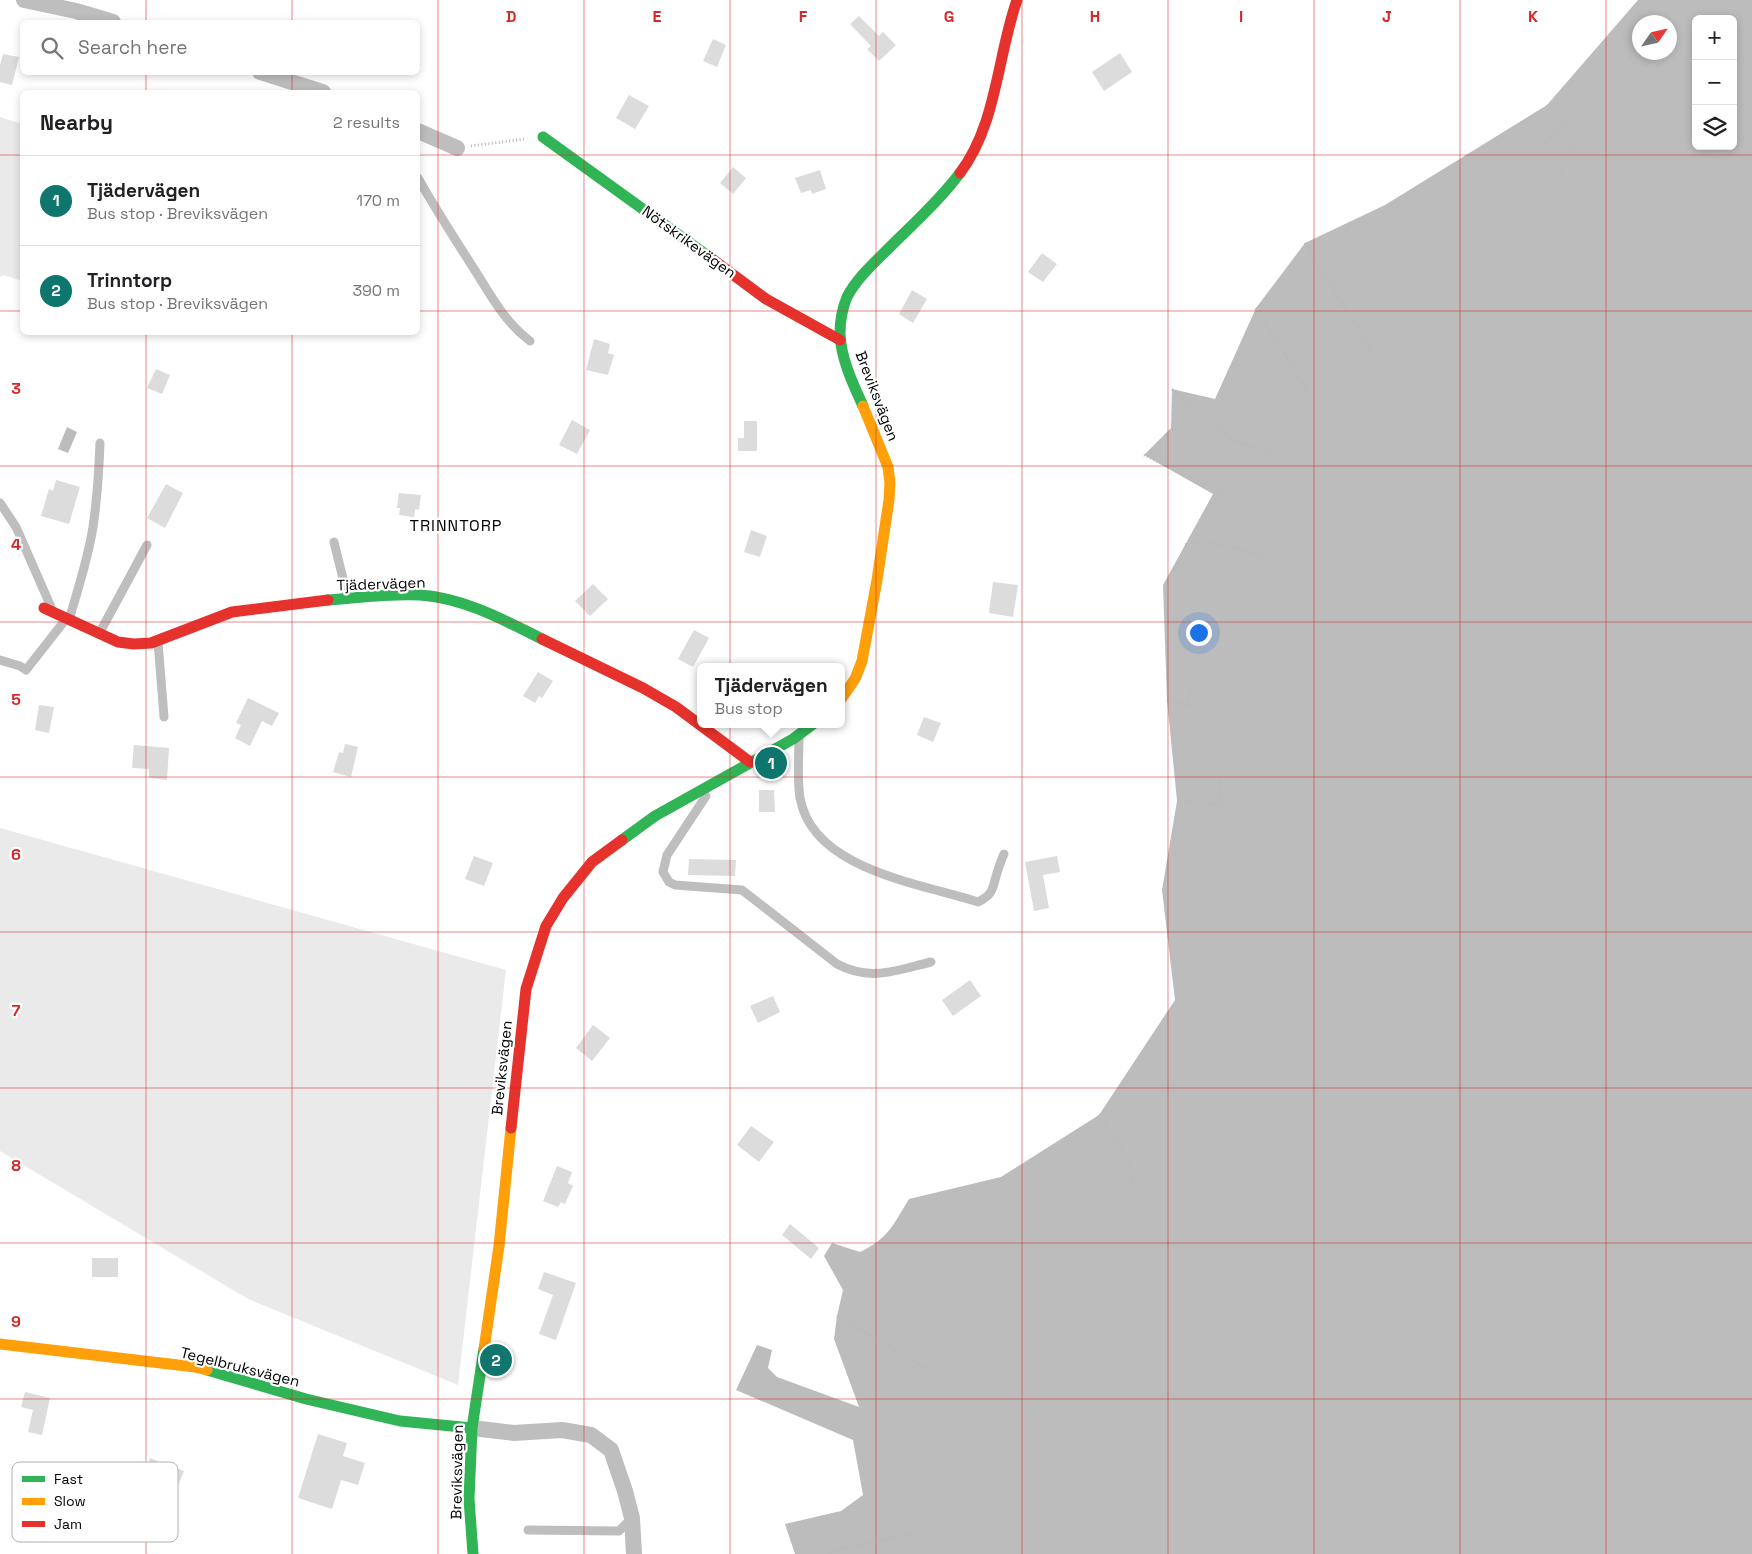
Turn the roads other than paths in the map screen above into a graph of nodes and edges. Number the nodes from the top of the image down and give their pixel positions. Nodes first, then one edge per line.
1 (24, 0) edge
2 (1017, 0) edge
3 (77, 6) edge
4 (108, 20) edge
5 (269, 75) edge
6 (317, 90) edge
7 (420, 132) edge
8 (542, 137) road end
9 (457, 148) road end
10 (420, 182) edge
11 (840, 340) junction
12 (530, 341) dead end
13 (100, 442) dead end
14 (0, 503) edge
15 (334, 542) dead end
16 (147, 546) dead end
17 (348, 599) junction
18 (48, 610) joint
19 (68, 619) junction
20 (99, 634) junction
21 (158, 640) junction
22 (0, 660) edge
23 (845, 694) edge
24 (164, 717) dead end
25 (697, 723) edge
26 (704, 728) edge
27 (807, 728) edge
28 (799, 734) junction
29 (750, 762) junction
30 (716, 781) junction
31 (1004, 854) dead end
32 (931, 962) dead end
33 (0, 1344) edge
34 (472, 1428) junction
35 (632, 1518) junction
36 (528, 1530) dead end
37 (473, 1554) edge
38 (634, 1554) edge

1 - 3 street
2 - 11 main road, Breviksvägen
3 - 4 street
5 - 6 street
7 - 9 street
8 - 11 main road, Nötskrikevägen
10 - 12 lane
11 - 23 main road, Breviksvägen
13 - 19 lane
14 - 18 lane
15 - 17 lane
16 - 20 lane
17 - 21 main road, Tjädervägen
17 - 25 main road, Tjädervägen
18 - 19 main road, Tjädervägen
19 - 20 main road, Tjädervägen
19 - 22 lane
20 - 21 main road, Tjädervägen
21 - 24 lane
26 - 29 main road, Tjädervägen
27 - 28 main road, Breviksvägen
28 - 29 main road, Breviksvägen
28 - 31 lane
29 - 30 main road, Breviksvägen
30 - 32 lane
30 - 34 main road, Breviksvägen
33 - 34 main road, Tegelbruksvägen
34 - 35 street
34 - 37 main road, Breviksvägen
35 - 36 lane
35 - 38 street

